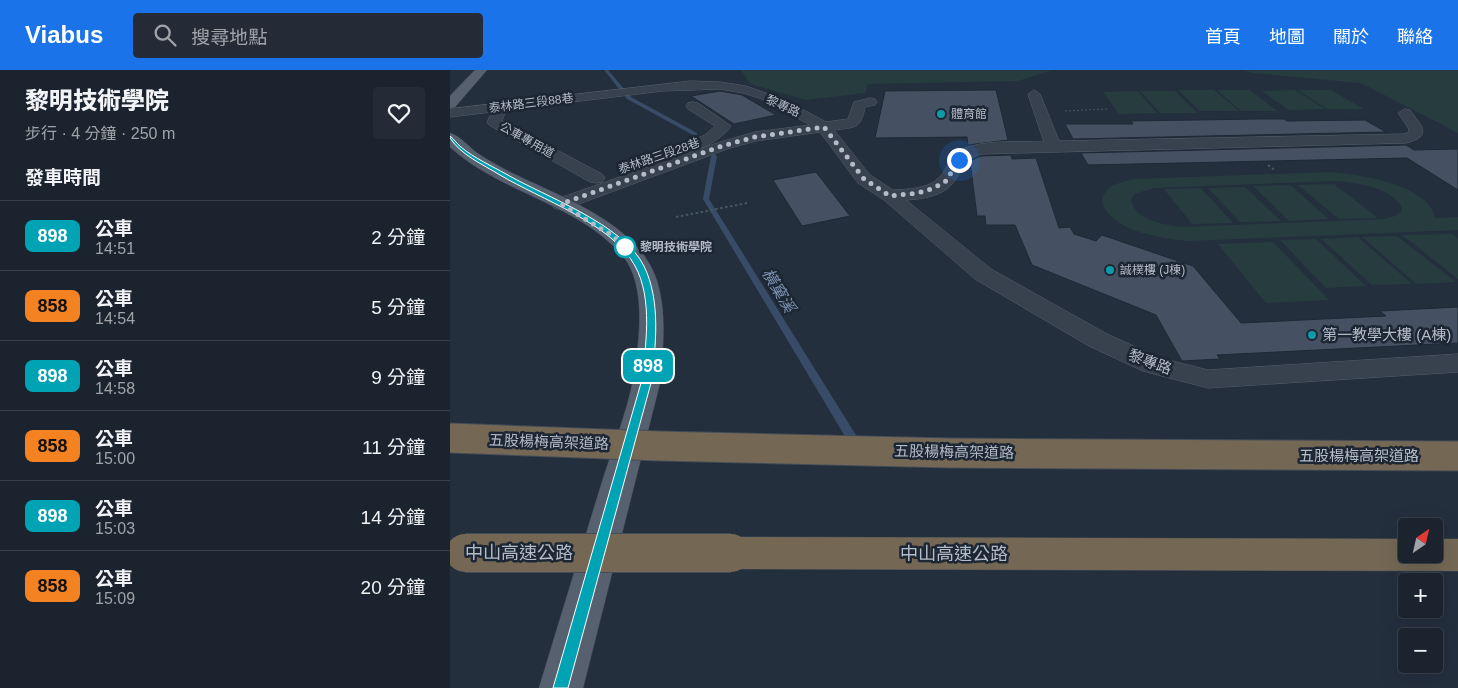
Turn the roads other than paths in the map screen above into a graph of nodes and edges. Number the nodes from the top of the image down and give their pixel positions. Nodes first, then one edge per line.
1 (481, 70) edge
2 (741, 88) joint
3 (1034, 94) dead end
4 (870, 102) dead end
5 (450, 104) edge
6 (693, 106) dead end
7 (498, 107) junction
8 (450, 113) edge
9 (1405, 113) dead end
10 (824, 127) junction
11 (450, 138) edge
12 (1053, 146) junction
13 (596, 178) junction
14 (890, 196) junction
15 (561, 204) junction
16 (1458, 363) edge
17 (450, 429) edge
18 (450, 438) edge
19 (632, 438) junction
20 (1458, 450) edge
21 (1458, 456) edge
22 (458, 553) edge
23 (1458, 555) edge
24 (561, 688) edge

1 - 5 main road
2 - 7 street, 泰林路三段88巷
2 - 10 street, 黎專路
3 - 12 street
4 - 10 street, 黎專路
6 - 13 street, 泰林路三段28巷
7 - 8 street, 泰林路三段88巷
7 - 13 street, 公車專用道
9 - 12 street
10 - 14 street, 黎專路
10 - 15 street, 黎專路
11 - 15 main road
12 - 14 street
13 - 15 street, 泰林路三段28巷
14 - 16 street, 黎專路
15 - 19 main road
17 - 19 street
18 - 21 highway, 五股楊梅高架道路, bridge
19 - 20 street
19 - 24 main road
22 - 23 highway, 中山高速公路, bridge

